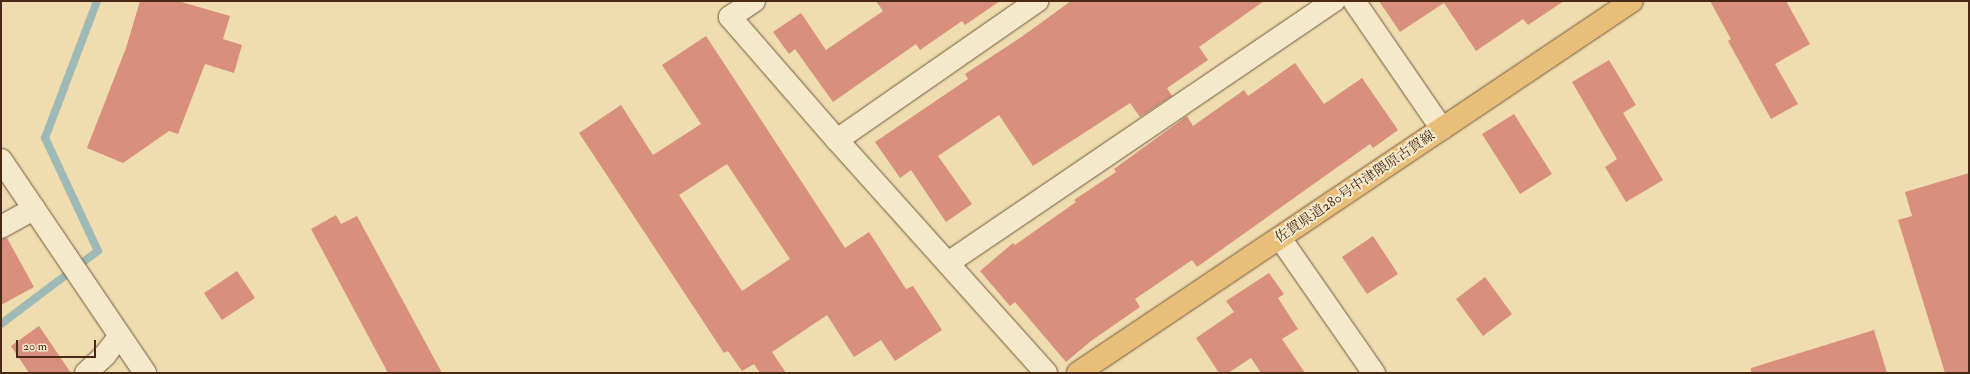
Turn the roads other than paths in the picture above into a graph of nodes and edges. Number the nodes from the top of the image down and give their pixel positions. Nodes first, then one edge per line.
1 (754, 1) edge
2 (1037, 1) edge
3 (1334, 1) edge
4 (1354, 1) edge
5 (1632, 1) edge
6 (1442, 129) junction
7 (837, 140) junction
8 (1, 160) edge
9 (34, 209) junction
10 (1, 228) edge
11 (1280, 238) junction
12 (948, 264) junction
13 (120, 336) junction
14 (86, 373) edge
15 (145, 373) edge
16 (1046, 373) edge
17 (1078, 373) edge
18 (1374, 373) edge

1 - 7 street
2 - 7 street
3 - 12 street
4 - 6 street
5 - 6 main road, 佐賀県道280号中津隈原古賀線
6 - 11 main road, 佐賀県道280号中津隈原古賀線
7 - 12 street
8 - 9 street
9 - 10 street
9 - 13 street
11 - 17 main road, 佐賀県道280号中津隈原古賀線
11 - 18 street
12 - 16 street
13 - 14 street
13 - 15 street

